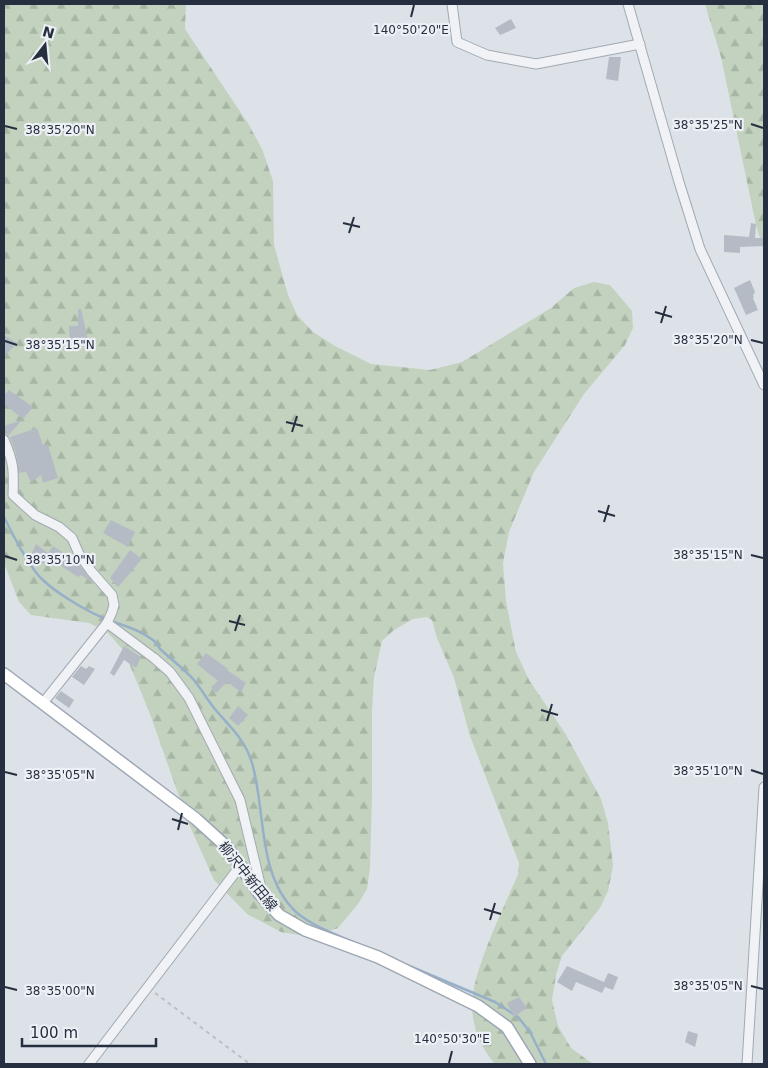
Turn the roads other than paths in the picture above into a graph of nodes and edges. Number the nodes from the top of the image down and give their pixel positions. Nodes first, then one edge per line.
1 (452, 4) edge
2 (628, 4) edge
3 (640, 44) junction
4 (764, 385) edge
5 (4, 440) edge
6 (107, 623) junction
7 (4, 674) edge
8 (43, 704) junction
9 (764, 787) edge
10 (241, 865) junction
11 (259, 893) junction
12 (89, 1064) edge
13 (530, 1064) edge
14 (748, 1064) edge

1 - 3 street
2 - 3 street
3 - 4 street
5 - 6 street
6 - 8 street
6 - 11 street
7 - 8 main road, 柳沢中新田線
8 - 10 main road, 柳沢中新田線
9 - 14 street
10 - 11 main road, 柳沢中新田線
10 - 12 street
11 - 13 main road, 柳沢中新田線

